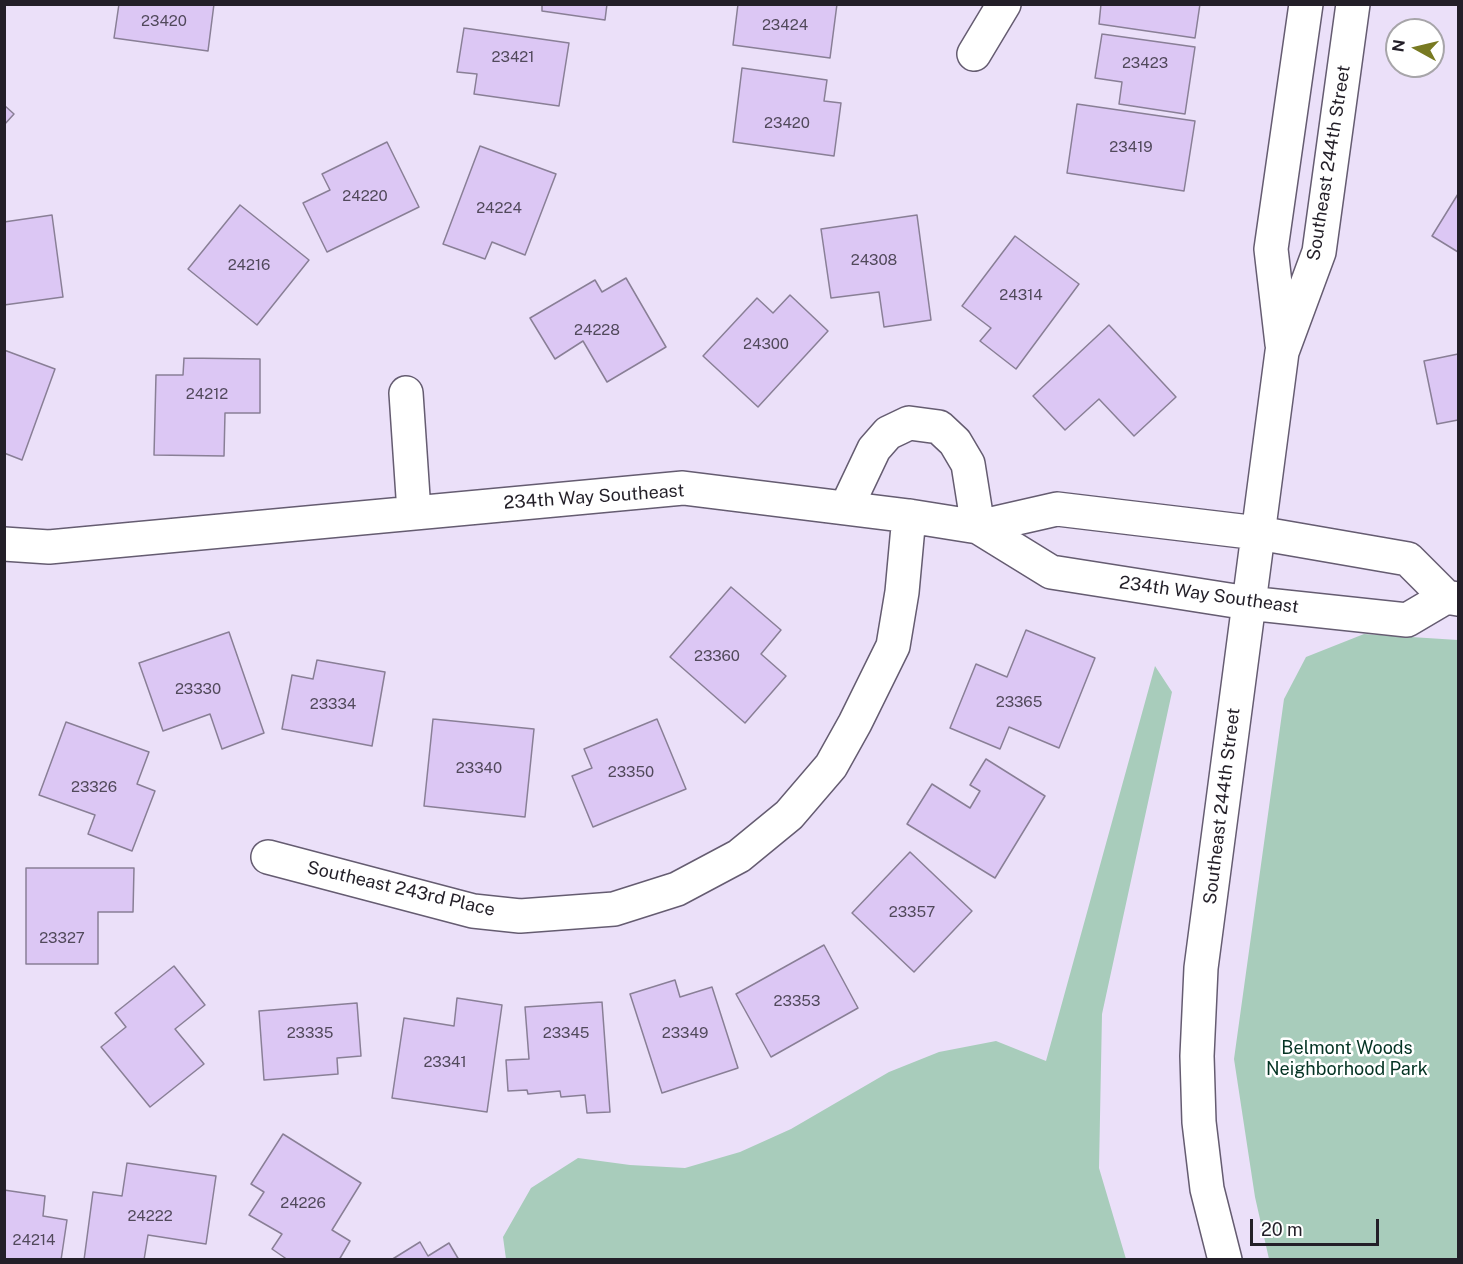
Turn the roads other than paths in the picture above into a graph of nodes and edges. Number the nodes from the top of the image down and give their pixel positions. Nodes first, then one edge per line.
1 (1004, 4) edge
2 (1306, 4) edge
3 (1353, 4) edge
4 (974, 54) dead end
5 (1282, 352) junction
6 (406, 393) dead end
7 (846, 508) junction
8 (414, 512) junction
9 (909, 516) junction
10 (978, 527) junction
11 (1258, 532) junction
12 (4, 544) edge
13 (1452, 598) edge
14 (1248, 603) junction
15 (268, 857) dead end
16 (1226, 1260) edge

1 - 4 street
2 - 5 street, Southeast 244th Street
3 - 5 street, Southeast 244th Street
5 - 11 street, Southeast 244th Street
6 - 8 street
7 - 8 street, 234th Way Southeast
7 - 9 street, 234th Way Southeast
7 - 10 street
8 - 12 street, 234th Way Southeast
9 - 10 street, 234th Way Southeast
9 - 15 street, Southeast 243rd Place
10 - 11 street, 234th Way Southeast
10 - 14 street, 234th Way Southeast
11 - 13 street, 234th Way Southeast
11 - 14 street, Southeast 244th Street
13 - 14 street, 234th Way Southeast
14 - 16 street, Southeast 244th Street

